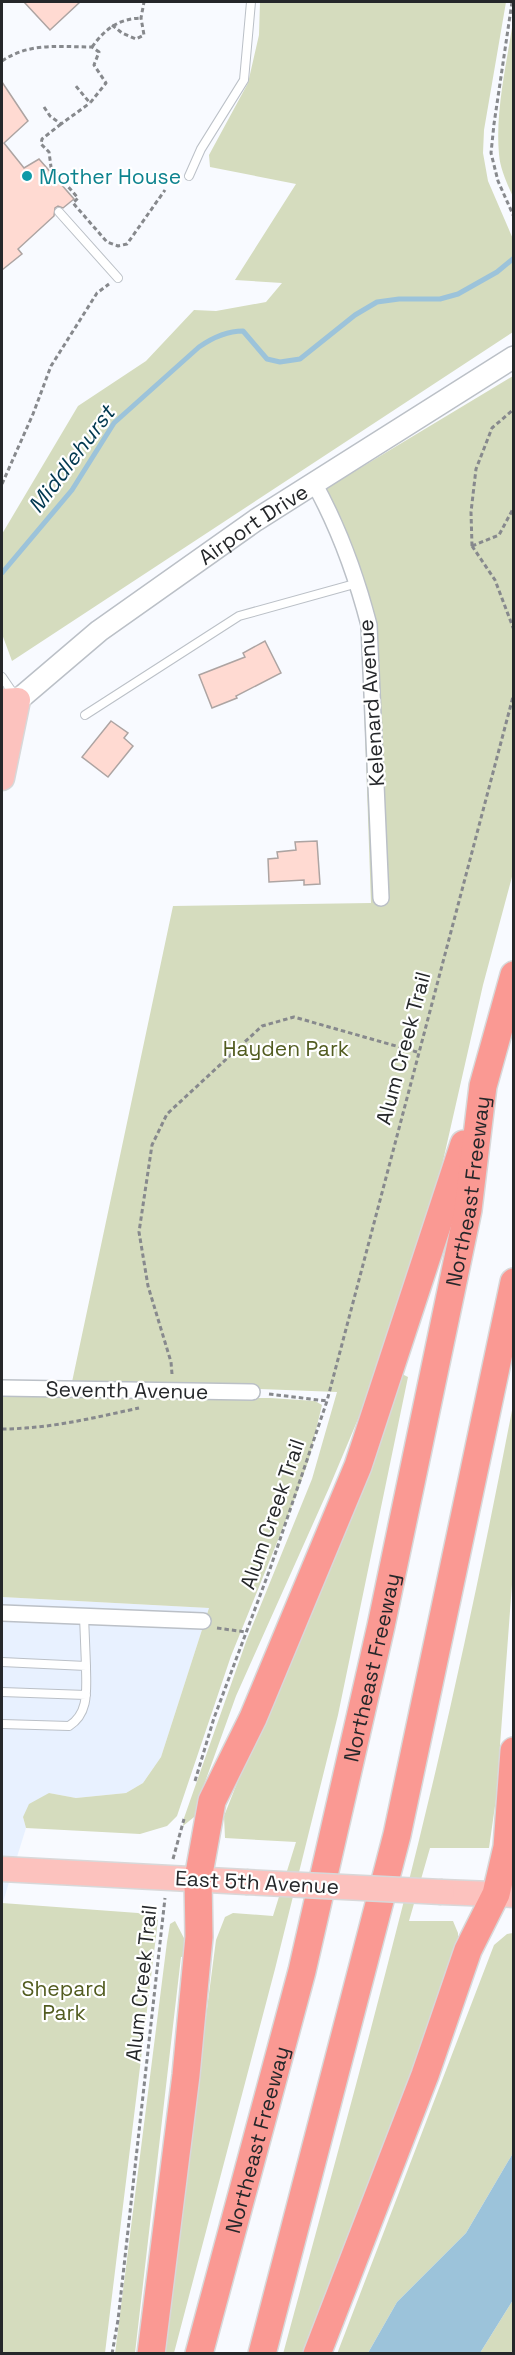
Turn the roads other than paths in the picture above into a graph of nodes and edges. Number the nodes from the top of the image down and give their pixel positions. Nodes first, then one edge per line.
1 (251, 2) edge
2 (189, 176) dead end
3 (59, 212) dead end
4 (118, 278) road end
5 (513, 357) edge
6 (314, 483) junction
7 (358, 583) junction
8 (2, 677) edge
9 (10, 700) edge
10 (85, 715) dead end
11 (2, 778) edge
12 (381, 898) dead end
13 (513, 975) edge
14 (483, 1086) junction
15 (513, 1282) edge
16 (2, 1388) edge
17 (252, 1392) road end
18 (2, 1613) edge
19 (84, 1616) junction
20 (203, 1621) road end
21 (2, 1662) edge
22 (86, 1666) junction
23 (2, 1692) edge
24 (86, 1695) junction
25 (2, 1724) edge
26 (513, 1751) edge
27 (2, 1869) edge
28 (198, 1879) junction
29 (505, 1895) edge
30 (151, 2354) edge
31 (199, 2354) edge
32 (262, 2354) edge
33 (317, 2354) edge

1 - 2 lane
3 - 4 lane
5 - 6 main road, Airport Drive
6 - 7 street, Kelenard Avenue
6 - 9 main road, Airport Drive
7 - 10 lane
7 - 12 street, Kelenard Avenue
8 - 9 lane
9 - 11 main road
13 - 14 highway, Northeast Freeway
14 - 28 highway
14 - 31 highway, Northeast Freeway
15 - 32 highway
16 - 17 street, Seventh Avenue
18 - 19 street
19 - 20 street
19 - 22 lane
21 - 22 lane
22 - 24 lane
23 - 24 lane
24 - 25 lane
26 - 29 highway
27 - 28 main road, East 5th Avenue
28 - 29 main road, East 5th Avenue, bridge
28 - 30 highway
29 - 33 highway

